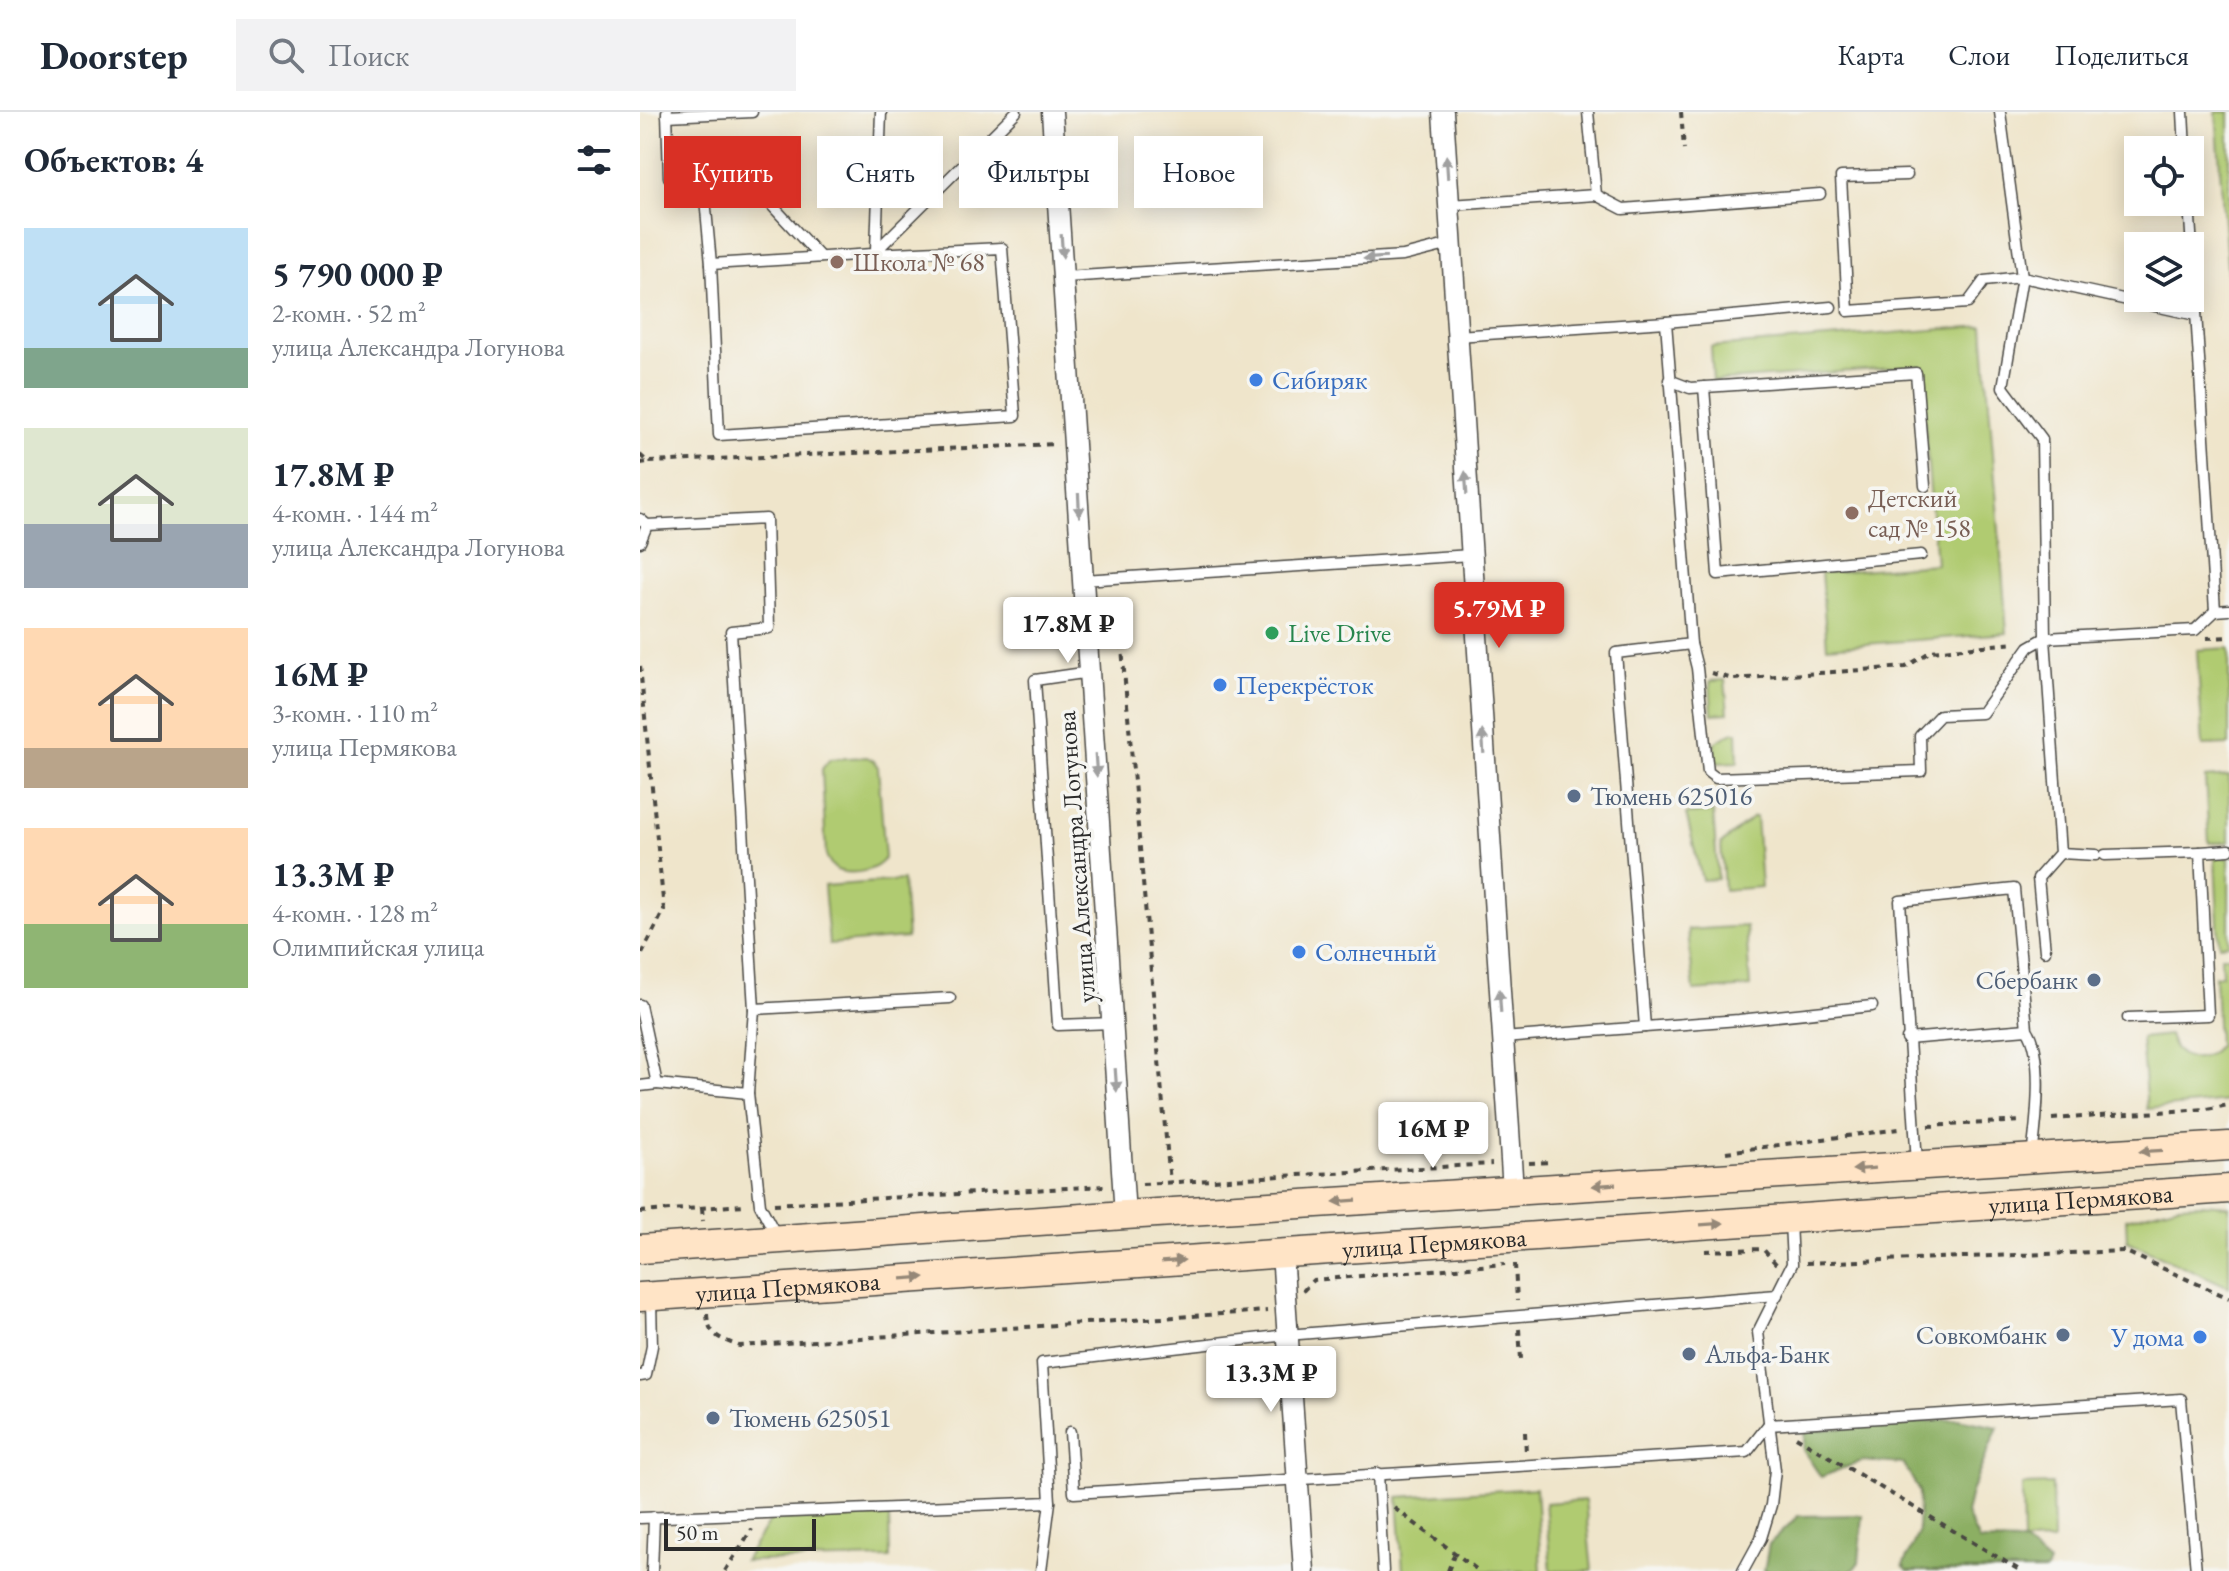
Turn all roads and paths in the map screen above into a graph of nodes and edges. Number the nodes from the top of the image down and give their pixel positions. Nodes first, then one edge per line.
1 (752, 112) edge
2 (881, 112) edge
3 (1016, 112) edge
4 (1052, 112) edge
5 (1443, 112) edge
6 (1588, 112) edge
7 (1681, 112) edge
8 (2000, 112) edge
9 (2183, 112) edge
10 (667, 114) edge
11 (668, 136) edge
12 (2184, 136) edge
13 (1684, 149) dead end
14 (1907, 175) dead end
15 (1820, 194) dead end
16 (1596, 195) junction
17 (1450, 205) junction
18 (706, 208) edge
19 (774, 208) edge
20 (2190, 216) edge
21 (1451, 244) junction
22 (874, 252) junction
23 (820, 257) junction
24 (711, 264) junction
25 (1064, 277) junction
26 (2022, 277) junction
27 (1831, 307) dead end
28 (2196, 315) junction
29 (1666, 322) junction
30 (1457, 336) junction
31 (1669, 380) junction
32 (1704, 387) junction
33 (648, 462) dead end
34 (640, 463) edge
35 (1925, 486) dead end
36 (643, 522) edge
37 (640, 542) edge
38 (1471, 555) junction
39 (1921, 555) dead end
40 (1083, 580) junction
41 (2229, 610) edge
42 (2215, 611) junction
43 (2229, 637) edge
44 (2045, 638) junction
45 (2198, 639) dead end
46 (1691, 644) junction
47 (2034, 644) junction
48 (640, 666) edge
49 (1697, 668) junction
50 (1090, 672) junction
51 (2229, 850) edge
52 (2200, 852) junction
53 (2060, 853) junction
54 (2045, 951) dead end
55 (640, 958) edge
56 (950, 998) dead end
57 (640, 1005) edge
58 (1872, 1006) dead end
59 (754, 1009) junction
60 (2128, 1018) dead end
61 (1113, 1023) junction
62 (1645, 1027) junction
63 (2027, 1029) junction
64 (1503, 1038) junction
65 (1907, 1039) junction
66 (657, 1084) junction
67 (640, 1086) edge
68 (748, 1093) junction
69 (2229, 1105) edge
70 (2037, 1120) junction
71 (1915, 1127) junction
72 (2229, 1146) edge
73 (1720, 1152) dead end
74 (2031, 1158) junction
75 (1917, 1165) junction
76 (2229, 1189) edge
77 (1513, 1191) junction
78 (702, 1208) dead end
79 (1125, 1215) junction
80 (1790, 1219) junction
81 (779, 1240) junction
82 (704, 1245) junction
83 (640, 1249) edge
84 (1714, 1250) dead end
85 (1282, 1253) junction
86 (1528, 1263) dead end
87 (1792, 1264) junction
88 (706, 1291) junction
89 (1777, 1295) junction
90 (646, 1296) edge
91 (2229, 1298) edge
92 (1286, 1309) junction
93 (1287, 1335) junction
94 (640, 1376) edge
95 (1768, 1425) junction
96 (1070, 1432) dead end
97 (1378, 1473) junction
98 (1298, 1478) junction
99 (1379, 1497) junction
100 (1050, 1502) junction
101 (762, 1514) junction
102 (654, 1517) junction
103 (640, 1518) edge
104 (1454, 1555) junction
105 (652, 1571) edge
106 (725, 1571) edge
107 (1041, 1571) edge
108 (1304, 1571) edge
109 (1383, 1571) edge
110 (1448, 1571) edge
111 (1479, 1571) edge
112 (1743, 1571) edge
113 (2021, 1571) edge
114 (2196, 1571) edge

1 - 10 lane
2 - 22 lane
3 - 22 lane
4 -> 25 street, улица Александра Логунова
17 -> 5 street
6 - 16 lane
7 - 13 path
8 - 26 lane
9 - 12 lane
10 - 11 lane
14 - 26 lane
15 - 16 lane
16 - 17 lane
17 - 21 street
18 - 24 lane
19 - 23 lane
20 - 28 lane
21 -> 25 lane
21 - 30 street
22 - 23 lane
22 - 24 lane
23 - 24 lane
25 -> 40 street, улица Александра Логунова
26 - 28 lane
26 - 44 lane
27 - 29 lane
28 - 42 lane
29 - 30 lane
29 - 31 lane
38 -> 30 street
31 - 32 lane
31 - 46 lane
32 - 35 lane
32 - 39 lane
33 - 34 path
36 - 37 lane
36 - 59 lane
38 - 40 lane
64 -> 38 street
40 - 50 street, улица Александра Логунова
41 - 42 lane
42 - 44 lane
43 - 45 path
44 - 47 lane
44 - 53 lane
46 - 49 lane
46 - 62 lane
47 - 49 path
47 - 49 lane
48 - 55 path
50 -> 61 street, улица Александра Логунова
50 - 61 lane
51 - 52 lane
52 - 53 lane
52 - 60 lane
53 - 54 lane
56 - 59 lane
57 - 66 lane
58 - 62 lane
59 - 68 lane
61 -> 79 street, улица Александра Логунова
62 - 64 lane
63 - 65 lane
63 - 65 lane
63 - 70 lane
64 - 77 street
65 - 71 lane
66 - 67 lane
66 - 68 lane
68 - 81 lane
69 - 70 path
70 - 71 path
70 - 74 lane
71 - 73 path
71 - 75 lane
72 -> 74 main road, улица Пермякова
74 - 75 main road, улица Пермякова
75 -> 77 main road, улица Пермякова
76 - 80 main road, улица Пермякова
77 -> 79 main road, улица Пермякова
78 - 82 path
79 - 81 main road, улица Пермякова
85 -> 80 main road, улица Пермякова
80 - 87 lane
81 - 82 main road, улица Пермякова
82 - 83 main road, улица Пермякова
84 - 87 path
88 -> 85 main road, улица Пермякова
85 - 92 street
86 - 92 path
87 - 89 lane
87 - 91 path
88 - 90 main road, улица Пермякова
88 - 92 path
89 - 93 lane
89 - 95 lane
90 - 94 lane
92 - 93 street
93 - 98 street
93 - 100 lane
95 - 97 lane
95 - 112 lane
95 - 113 path
95 - 114 lane
96 - 98 lane
97 - 98 lane
97 - 99 lane
98 - 108 street
99 - 104 path
99 - 109 lane
100 - 101 lane
100 - 107 lane
101 - 102 lane
101 - 106 path
102 - 103 lane
102 - 105 lane
104 - 110 path
104 - 111 path

